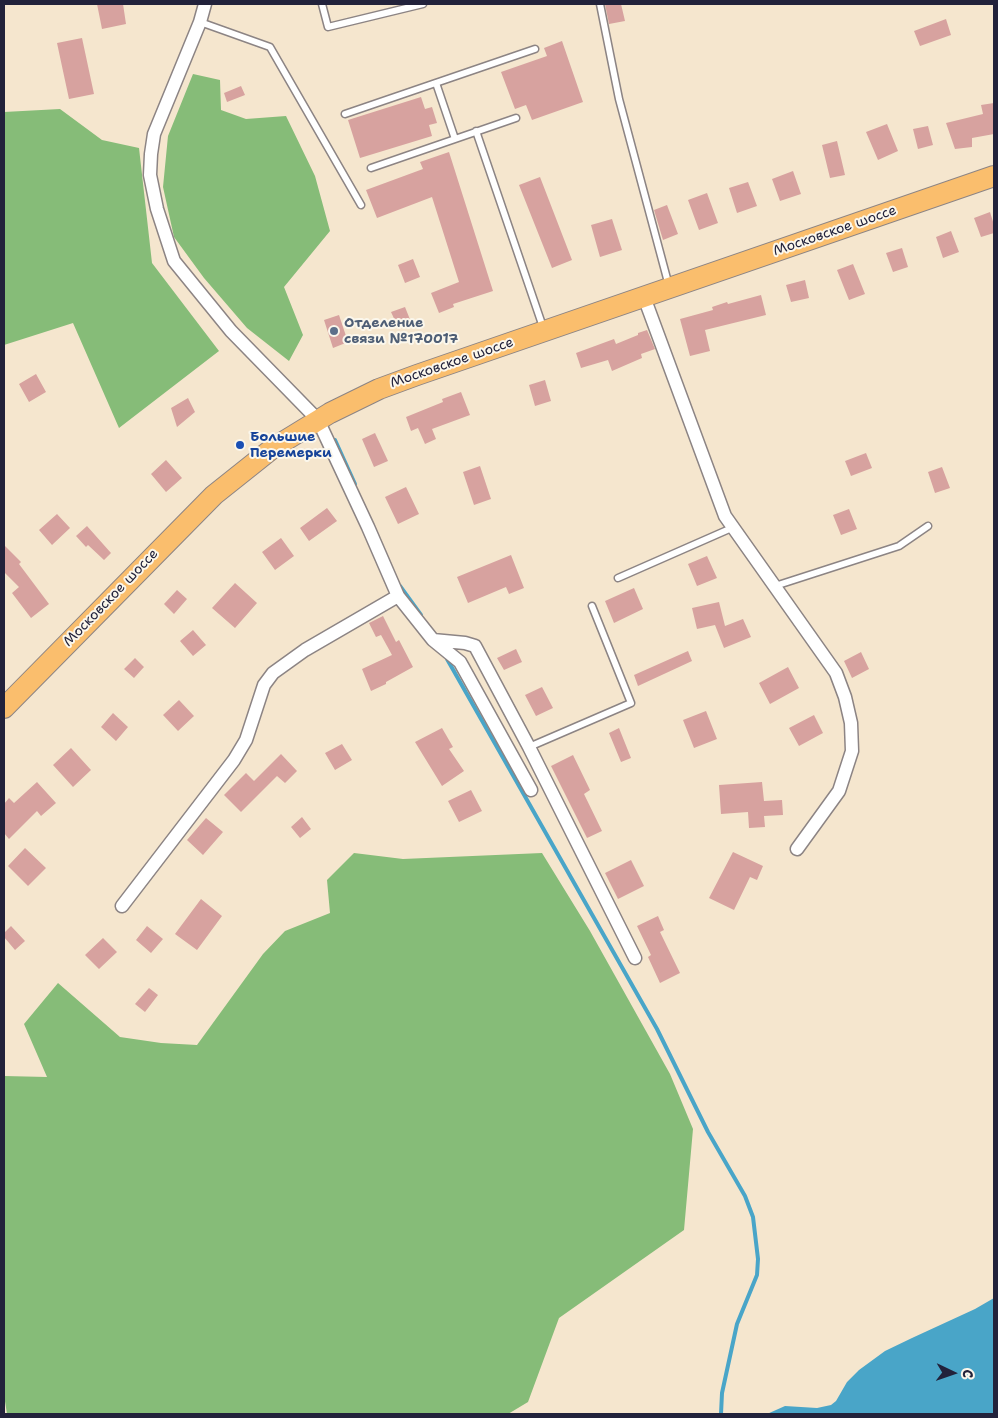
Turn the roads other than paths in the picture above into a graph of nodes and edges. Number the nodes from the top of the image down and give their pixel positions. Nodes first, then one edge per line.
1 (205, 4) edge
2 (322, 4) edge
3 (424, 4) edge
4 (600, 4) edge
5 (200, 22) junction
6 (535, 49) dead end
7 (436, 83) junction
8 (345, 114) dead end
9 (516, 118) dead end
10 (476, 131) junction
11 (455, 139) junction
12 (370, 168) dead end
13 (994, 176) edge
14 (361, 205) dead end
15 (670, 288) junction
16 (644, 296) junction
17 (545, 331) junction
18 (318, 420) junction
19 (928, 526) dead end
20 (734, 527) junction
21 (618, 578) dead end
22 (775, 586) junction
23 (398, 596) junction
24 (592, 606) dead end
25 (433, 640) junction
26 (4, 708) edge
27 (529, 746) junction
28 (531, 790) dead end
29 (797, 849) dead end
30 (122, 906) dead end
31 (635, 958) dead end

1 - 5 street
2 - 3 lane
4 - 15 lane
5 - 14 lane
5 - 18 street
6 - 7 lane
7 - 8 lane
7 - 11 lane
9 - 10 lane
10 - 11 lane
10 - 17 lane
11 - 12 lane
13 - 15 main road, Московское шоссе
15 - 16 main road, Московское шоссе
16 - 17 main road, Московское шоссе
16 - 20 street
17 - 18 main road, Московское шоссе
18 - 23 street
18 - 26 main road, Московское шоссе
19 - 22 lane
20 - 21 lane
20 - 22 street
22 - 29 street
23 - 25 street
23 - 30 street
24 - 27 lane
25 - 27 street
25 - 28 street
27 - 31 street

